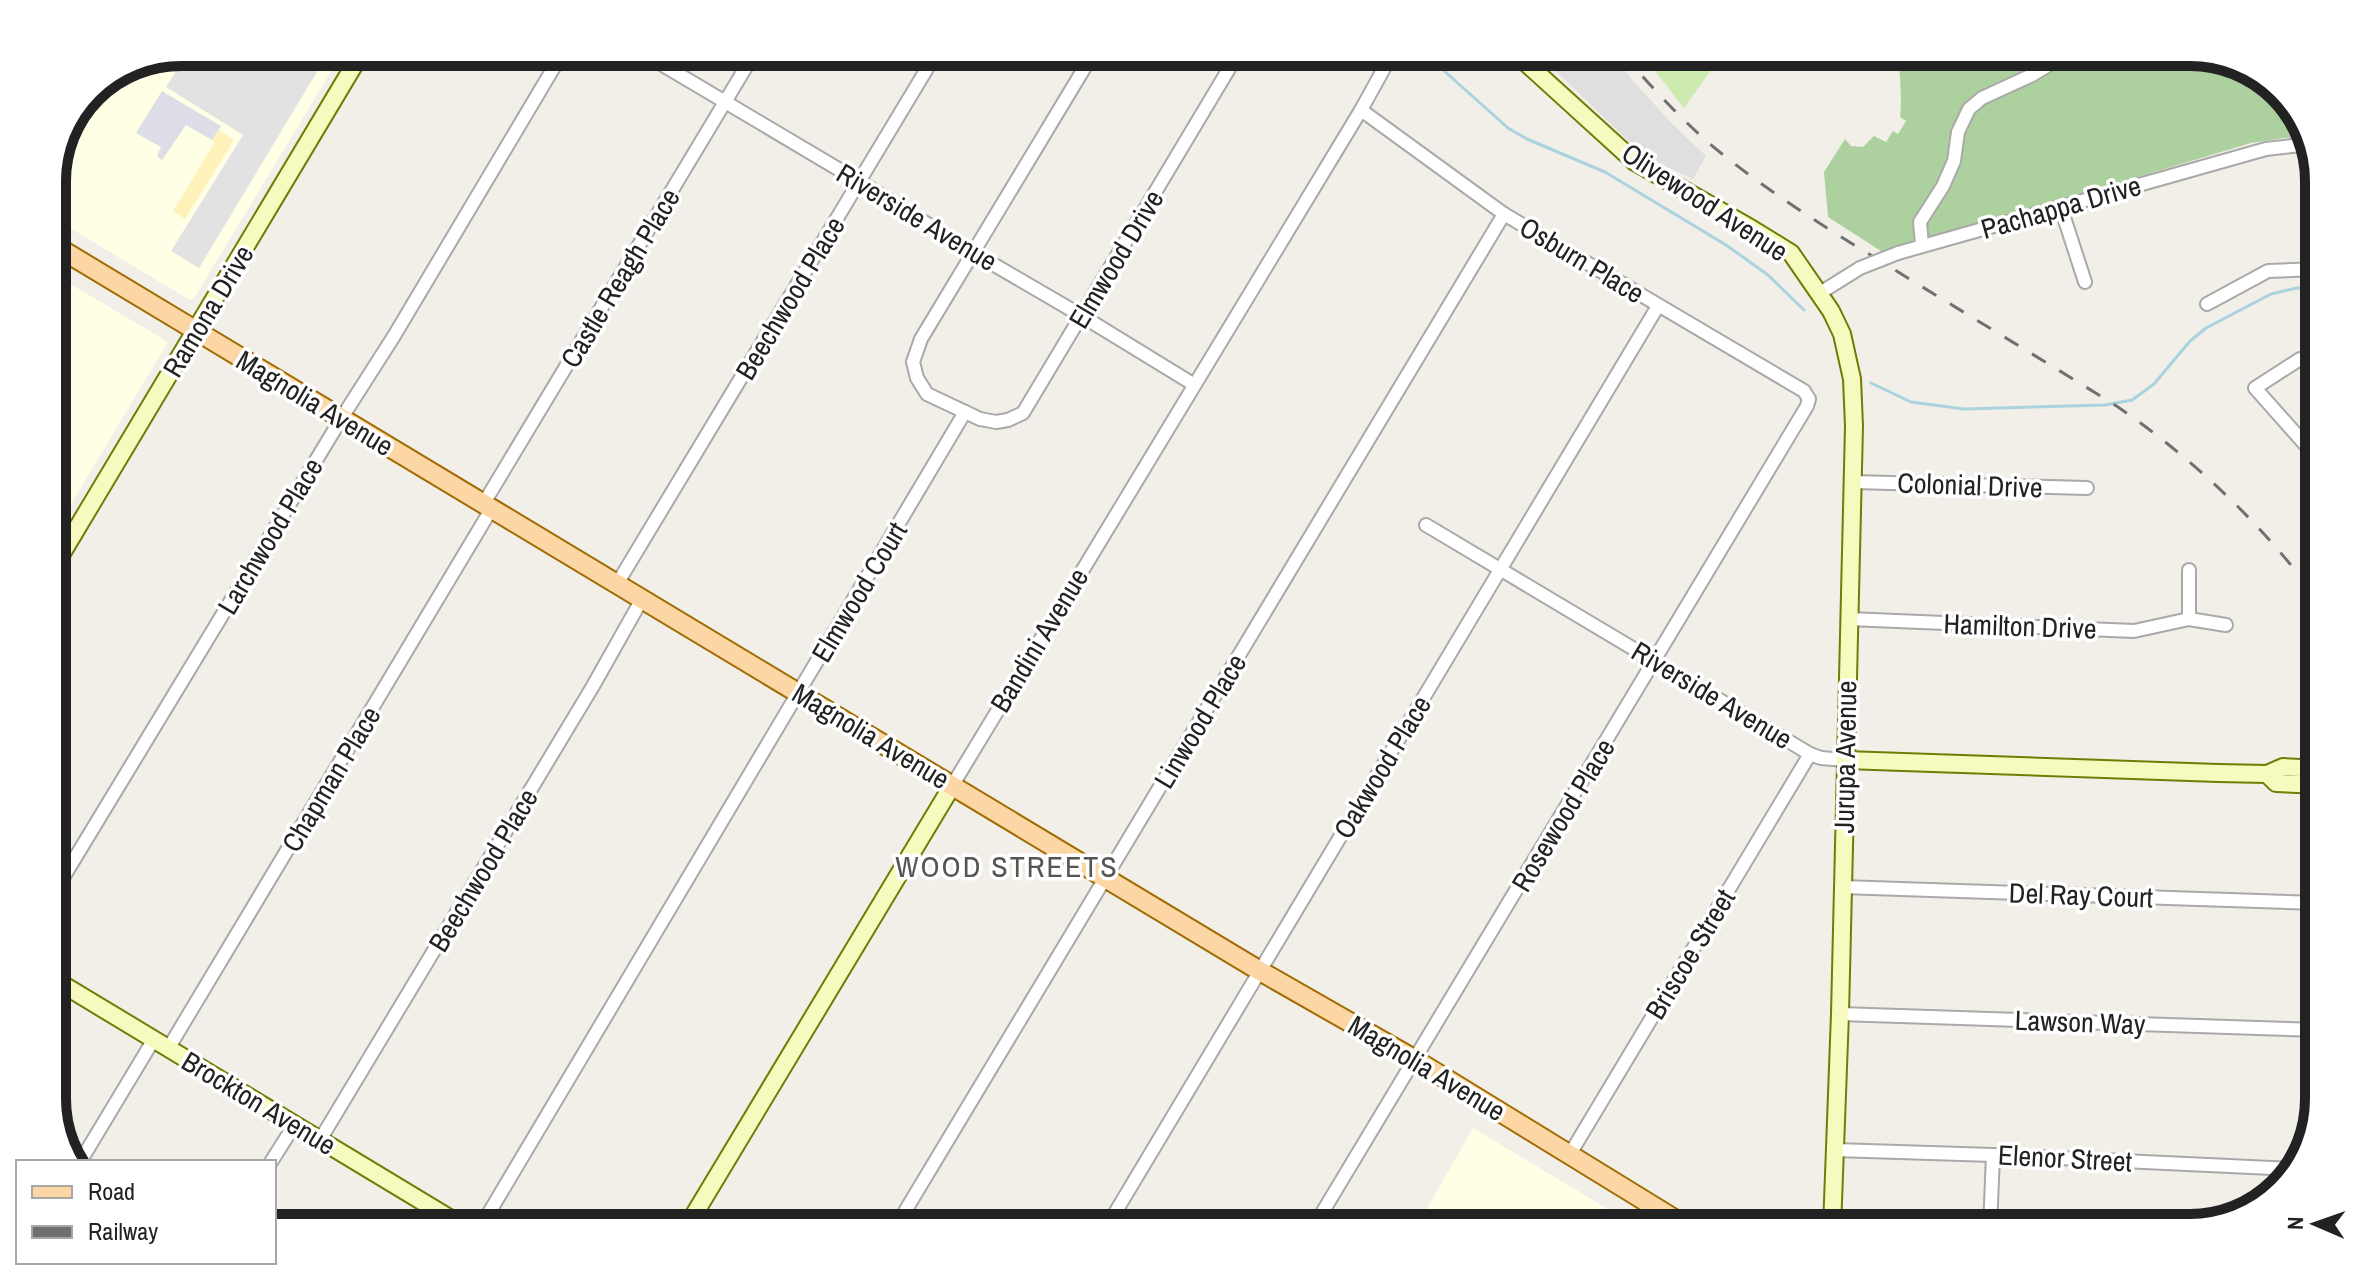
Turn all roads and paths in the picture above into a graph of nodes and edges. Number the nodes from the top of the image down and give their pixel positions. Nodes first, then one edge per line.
1 (354, 66) edge
2 (555, 66) edge
3 (665, 66) edge
4 (747, 66) edge
5 (929, 66) edge
6 (1086, 66) edge
7 (1231, 66) edge
8 (1385, 66) edge
9 (1529, 66) edge
10 (2047, 66) edge
11 (725, 102) junction
12 (1361, 110) junction
13 (2299, 145) edge
14 (860, 182) junction
15 (2061, 208) junction
16 (1504, 214) junction
17 (1922, 245) junction
18 (66, 252) edge
19 (974, 253) junction
20 (2305, 270) edge
21 (2085, 282) dead end
22 (1820, 293) junction
23 (2207, 304) dead end
24 (1658, 306) junction
25 (1082, 316) junction
26 (196, 331) junction
27 (2305, 359) edge
28 (1193, 384) junction
29 (1809, 399) joint
30 (965, 412) junction
31 (341, 419) junction
32 (2305, 444) edge
33 (1853, 482) junction
34 (2087, 488) dead end
35 (488, 506) junction
36 (1426, 525) dead end
37 (66, 547) edge
38 (1501, 569) junction
39 (2189, 570) dead end
40 (617, 584) junction
41 (642, 599) junction
42 (1849, 619) junction
43 (2189, 619) junction
44 (2226, 625) dead end
45 (1655, 661) junction
46 (799, 693) junction
47 (1810, 754) junction
48 (1845, 760) junction
49 (2305, 768) edge
50 (2267, 774) junction
51 (2305, 784) edge
52 (952, 786) junction
53 (66, 873) edge
54 (1106, 878) junction
55 (1842, 887) junction
56 (2305, 903) edge
57 (1260, 971) junction
58 (66, 986) edge
59 (1840, 1014) junction
60 (2305, 1030) edge
61 (154, 1039) junction
62 (168, 1049) junction
63 (1414, 1059) junction
64 (295, 1124) junction
65 (320, 1140) junction
66 (1835, 1150) junction
67 (1570, 1154) junction
68 (1993, 1155) junction
69 (82, 1158) edge
70 (272, 1160) edge
71 (2282, 1168) edge
72 (430, 1214) edge
73 (488, 1214) edge
74 (694, 1214) edge
75 (903, 1214) edge
76 (1114, 1214) edge
77 (1321, 1214) edge
78 (1666, 1214) edge
79 (1833, 1214) edge
80 (1991, 1214) edge

1 - 26 main road, Ramona Drive
2 - 31 street, Larchwood Place
3 - 11 street, Riverside Avenue
4 - 11 street, Castle Reagh Place
5 - 14 street, Beechwood Place
6 - 19 street
7 - 25 street, Elmwood Drive
8 - 12 street, Bandini Avenue
9 - 22 main road, Olivewood Avenue
10 - 17 street
11 - 14 street, Riverside Avenue
11 - 35 street, Castle Reagh Place
12 - 16 street, Osburn Place
12 - 28 street, Bandini Avenue
13 - 15 street, Pachappa Drive
14 - 19 street, Riverside Avenue
14 - 40 street, Beechwood Place
15 - 17 street, Pachappa Drive
15 - 21 street
16 - 24 street, Osburn Place
16 - 54 street, Linwood Place
17 - 22 street, Pachappa Drive, bridge
18 - 26 main road, Magnolia Avenue
19 - 25 street, Riverside Avenue
19 - 30 street
20 - 23 street
22 - 33 main road, Jurupa Avenue
24 - 29 street, Osburn Place
24 - 38 street, Oakwood Place
25 - 28 street, Riverside Avenue
25 - 30 street, Elmwood Drive
26 - 31 main road, Magnolia Avenue
26 - 37 main road, Ramona Drive
27 - 32 street
28 - 52 street, Bandini Avenue
29 - 45 street, Rosewood Place
30 - 46 street, Elmwood Court
31 - 35 main road, Magnolia Avenue
31 - 53 street, Larchwood Place
33 - 34 street, Colonial Drive
33 - 42 main road, Jurupa Avenue
35 - 40 main road, Magnolia Avenue
35 - 62 street, Chapman Place
36 - 38 street, Riverside Avenue
38 - 45 street, Riverside Avenue
38 - 57 street, Oakwood Place
39 - 43 street
40 - 41 main road, Magnolia Avenue
41 - 46 main road, Magnolia Avenue
41 - 65 street, Beechwood Place
42 - 43 street, Hamilton Drive
42 - 48 main road, Jurupa Avenue
43 - 44 street, Hamilton Drive
45 - 47 street, Riverside Avenue
45 - 63 street, Rosewood Place
46 - 52 main road, Magnolia Avenue
46 - 73 street, Elmwood Court
47 - 48 street, Riverside Avenue
47 - 67 street, Briscoe Street
48 - 50 main road, Riverside Avenue
48 - 55 main road, Jurupa Avenue
49 - 50 main road, Riverside Avenue
50 - 51 main road, Riverside Avenue
52 - 54 main road, Magnolia Avenue
52 - 74 main road, Bandini Avenue
54 - 57 main road, Magnolia Avenue
54 - 75 street, Linwood Place
55 - 56 street, Del Ray Court
55 - 59 main road, Jurupa Avenue
57 - 63 main road, Magnolia Avenue
57 - 76 street, Oakwood Place
58 - 61 main road, Brockton Avenue
59 - 60 street, Lawson Way
59 - 66 main road, Jurupa Avenue
61 - 62 main road, Brockton Avenue
61 - 69 street
62 - 64 main road, Brockton Avenue
63 - 67 main road, Magnolia Avenue
63 - 77 street, Rosewood Place
64 - 65 main road, Brockton Avenue
64 - 70 street
65 - 72 main road, Brockton Avenue
66 - 68 street, Elenor Street
66 - 79 main road, Jurupa Avenue
67 - 78 main road, Magnolia Avenue
68 - 71 street, Elenor Street
68 - 80 street

